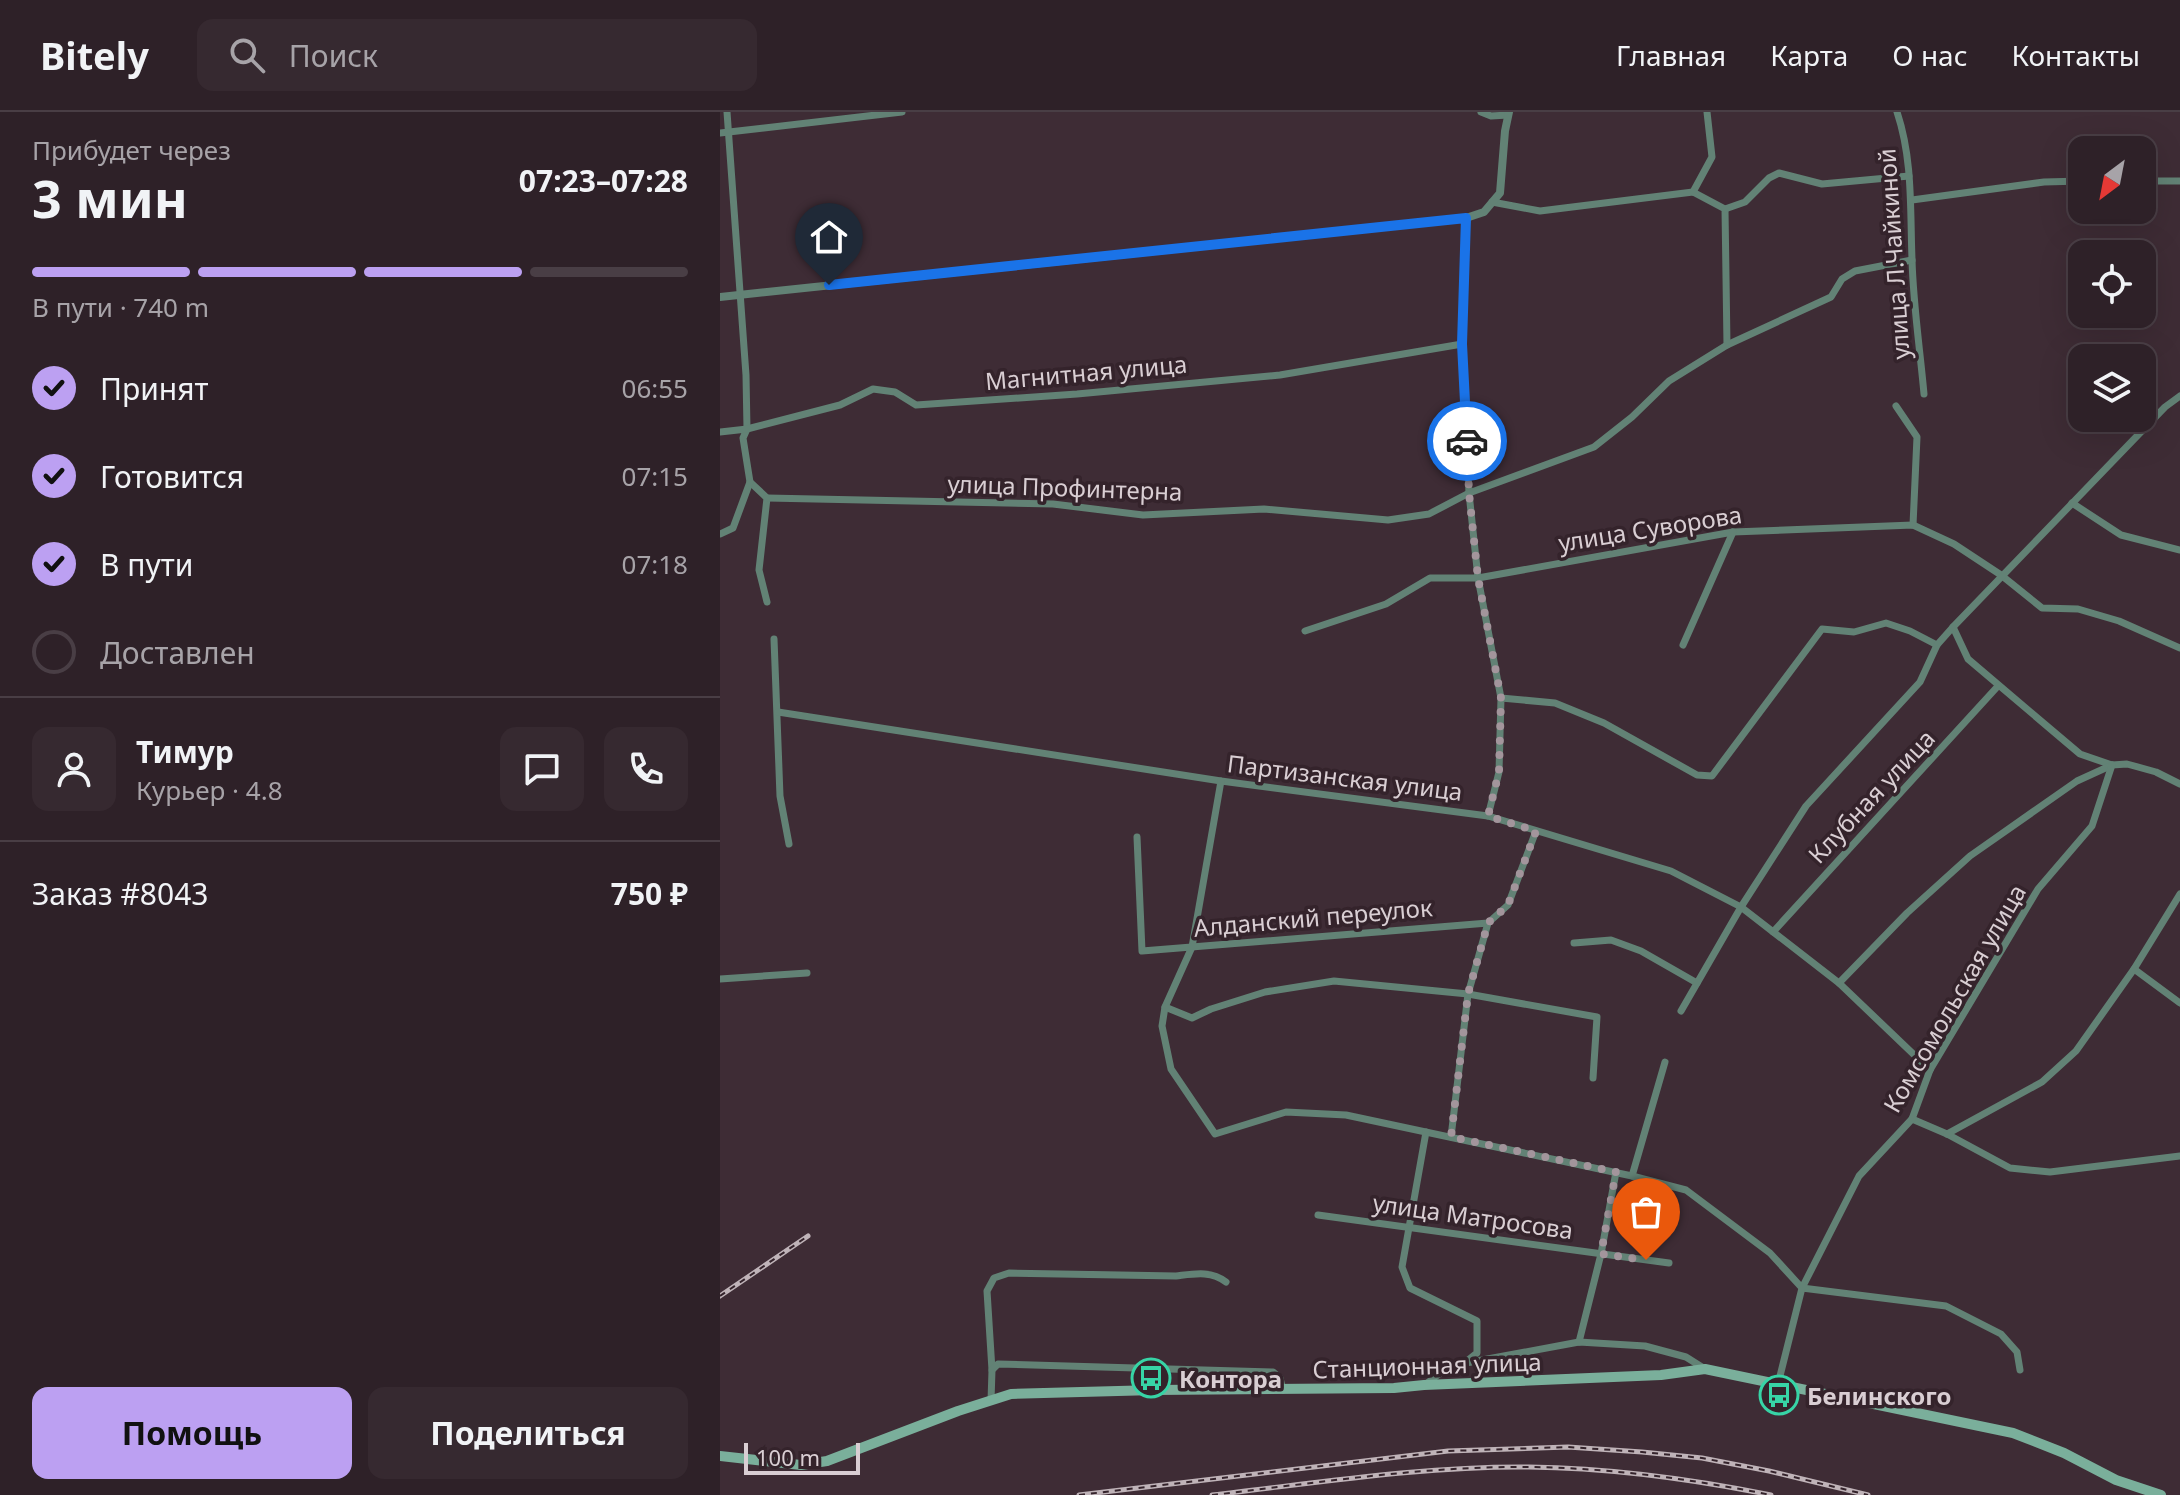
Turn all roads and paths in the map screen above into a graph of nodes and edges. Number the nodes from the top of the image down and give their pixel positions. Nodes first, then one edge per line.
1 (727, 112) edge
2 (902, 112) edge
3 (1481, 112) edge
4 (1707, 112) edge
5 (1897, 112) edge
6 (1508, 114) edge
7 (730, 132) junction
8 (720, 133) edge
9 (1909, 176) junction
10 (2068, 181) edge
11 (2156, 181) edge
12 (2180, 181) edge
13 (1693, 192) junction
14 (1912, 200) junction
15 (1492, 202) junction
16 (1725, 209) junction
17 (1466, 218) junction
18 (1912, 260) junction
19 (740, 295) junction
20 (720, 297) edge
21 (1462, 344) junction
22 (1727, 345) junction
23 (1924, 394) dead end
24 (2180, 396) edge
25 (1896, 406) dead end
26 (747, 429) junction
27 (720, 432) edge
28 (750, 482) junction
29 (1469, 493) junction
30 (767, 498) junction
31 (2072, 503) junction
32 (1913, 525) junction
33 (1733, 532) junction
34 (720, 534) edge
35 (2180, 550) edge
36 (2001, 575) junction
37 (1478, 578) junction
38 (767, 602) dead end
39 (1953, 627) junction
40 (1305, 631) dead end
41 (774, 639) dead end
42 (1683, 645) dead end
43 (1937, 645) junction
44 (2180, 648) edge
45 (1998, 686) junction
46 (1501, 698) junction
47 (778, 712) junction
48 (2112, 765) junction
49 (1221, 781) junction
50 (2180, 784) edge
51 (1488, 816) junction
52 (1536, 831) junction
53 (1137, 837) dead end
54 (789, 844) dead end
55 (2180, 894) edge
56 (1741, 907) junction
57 (1488, 923) junction
58 (1773, 932) junction
59 (1574, 943) dead end
60 (1192, 947) junction
61 (2134, 969) junction
62 (807, 973) dead end
63 (720, 979) edge
64 (1697, 983) junction
65 (1839, 983) junction
66 (1468, 994) junction
67 (2180, 1003) edge
68 (1165, 1007) junction
69 (1681, 1011) dead end
70 (1665, 1062) dead end
71 (1930, 1070) junction
72 (1593, 1078) dead end
73 (1912, 1119) junction
74 (1426, 1132) junction
75 (1947, 1134) junction
76 (1451, 1137) junction
77 (2180, 1156) edge
78 (1616, 1172) junction
79 (1632, 1176) junction
80 (1318, 1215) dead end
81 (1409, 1228) junction
82 (1601, 1254) junction
83 (1669, 1263) dead end
84 (1226, 1282) dead end
85 (1802, 1288) junction
86 (1579, 1342) junction
87 (1466, 1363) junction
88 (992, 1370) junction
89 (1710, 1370) junction
90 (2020, 1370) dead end
91 (1778, 1384) junction
92 (1424, 1385) junction
93 (1283, 1390) junction
94 (991, 1401) junction
95 (720, 1456) edge
96 (2161, 1495) edge

1 - 7 street
2 - 7 street
3 - 6 street
4 - 13 street
5 - 9 street, улица Л.Чайкиной
6 - 15 street
7 - 8 street
7 - 19 street
9 - 14 street, улица Л.Чайкиной
9 - 16 street
10 - 14 street
11 - 12 street
13 - 15 street
13 - 16 street
14 - 18 street, улица Л.Чайкиной
15 - 17 street
16 - 22 street
17 - 19 street
17 - 21 street
18 - 22 street, улица Профинтерна
18 - 23 street, улица Л.Чайкиной
19 - 20 street
19 - 26 street
21 - 26 street, Магнитная улица
21 - 29 street
22 - 29 street, улица Профинтерна
24 - 31 street
25 - 32 street
26 - 27 street, Магнитная улица
26 - 28 street
28 - 30 street
28 - 34 street
29 - 30 street, улица Профинтерна
29 - 37 street
30 - 38 street
31 - 35 street
31 - 36 street
32 - 33 street, улица Суворова
32 - 36 street, улица Суворова
33 - 37 street, улица Суворова
33 - 42 street
36 - 39 street
36 - 44 street, улица Суворова
37 - 40 street, улица Суворова
37 - 46 street
39 - 43 street
39 - 45 street
41 - 47 street
43 - 46 street
43 - 56 street
45 - 48 street
45 - 58 street, Клубная улица
46 - 51 street
47 - 49 street, Партизанская улица
47 - 54 street
48 - 50 street
48 - 65 street
48 - 71 street, Комсомольская улица
49 - 51 street, Партизанская улица
49 - 60 street
51 - 52 street, Партизанская улица
52 - 56 street, Партизанская улица
52 - 57 street
53 - 60 street, Алданский переулок
55 - 61 street
56 - 58 street, Партизанская улица
56 - 64 street
57 - 60 street, Алданский переулок
57 - 66 street
58 - 65 street, Партизанская улица
59 - 64 street
60 - 68 street
61 - 67 street
61 - 75 street
62 - 63 street
64 - 69 street
65 - 71 street, Партизанская улица
66 - 68 street
66 - 72 street
66 - 76 street
68 - 74 street
70 - 79 street
71 - 73 street, Комсомольская улица
73 - 75 street
73 - 85 street, Комсомольская улица
74 - 76 street
74 - 81 street
75 - 77 street
76 - 78 street
78 - 79 street
78 - 82 street
79 - 85 street
80 - 81 street, улица Матросова
81 - 82 street, улица Матросова
81 - 87 street
82 - 83 street, улица Матросова
82 - 86 street
84 - 88 street
85 - 90 street
85 - 91 street, Комсомольская улица
86 - 87 street
86 - 89 street
87 - 92 street
88 - 93 street
88 - 94 street
89 - 91 main road
89 - 92 main road, Станционная улица
91 - 96 main road
92 - 93 main road, Станционная улица
93 - 94 main road, Станционная улица
94 - 95 main road, Станционная улица

